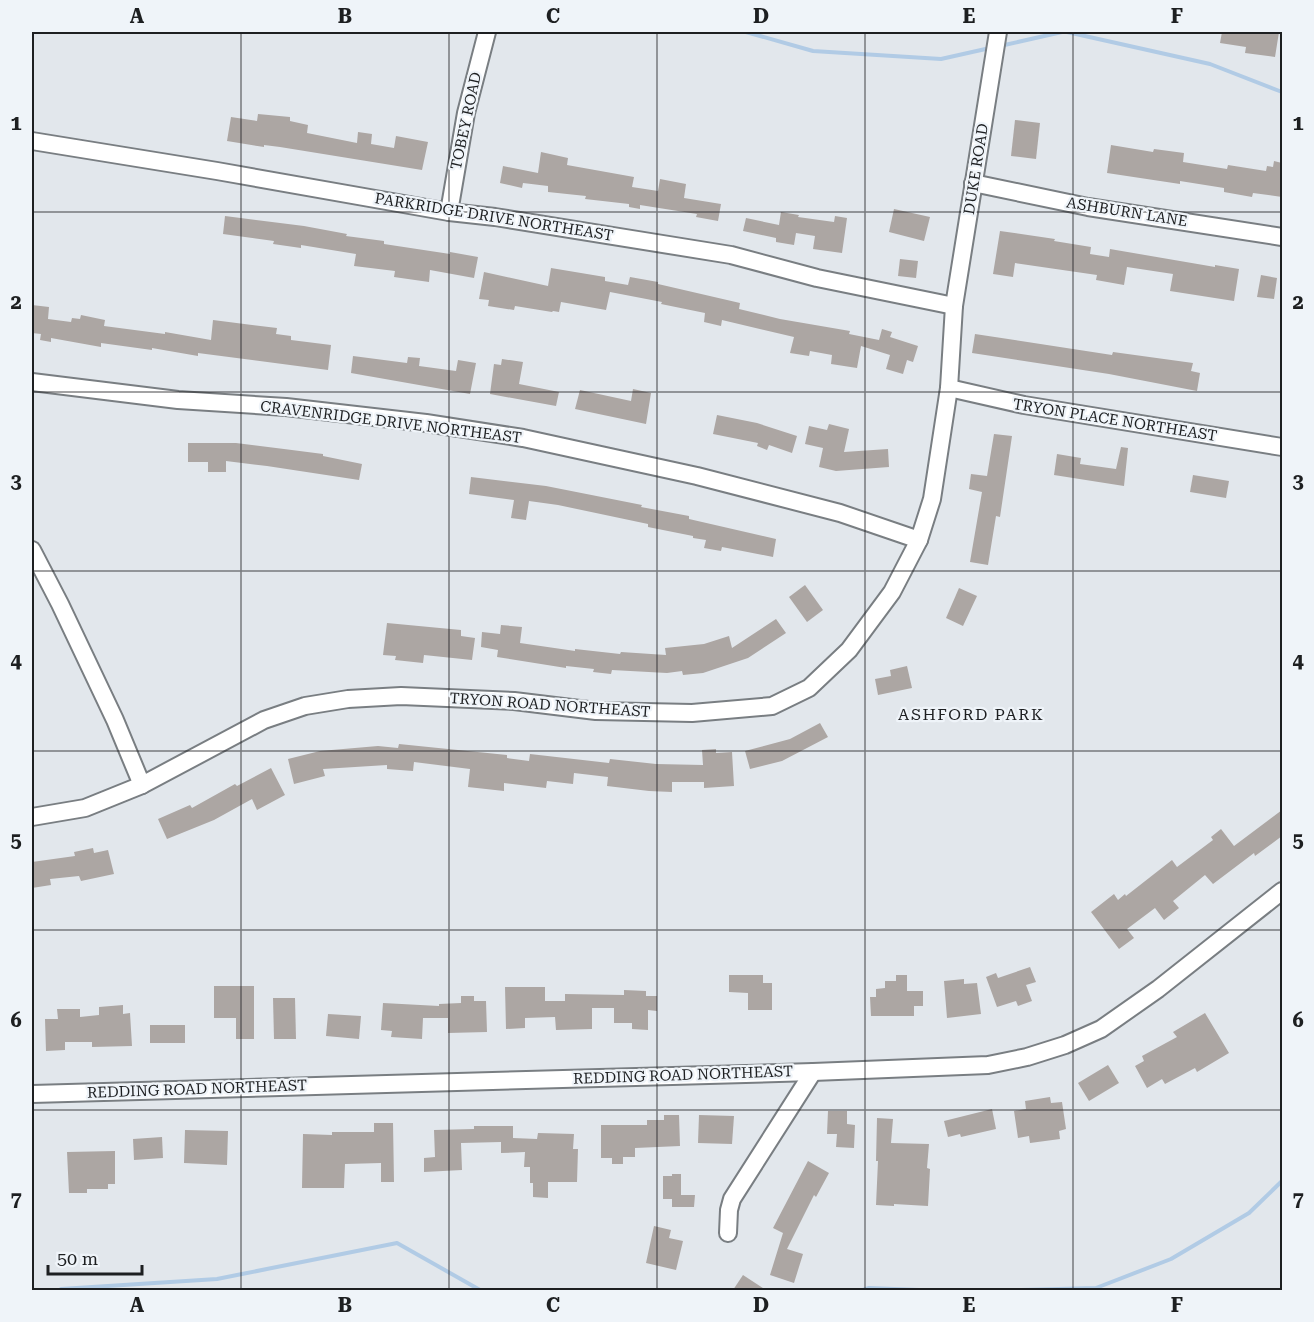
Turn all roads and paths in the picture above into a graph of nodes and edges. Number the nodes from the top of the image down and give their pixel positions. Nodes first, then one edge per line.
1 (487, 32) edge
2 (998, 32) edge
3 (32, 141) edge
4 (973, 183) junction
5 (448, 212) junction
6 (1282, 237) edge
7 (954, 306) junction
8 (32, 382) edge
9 (949, 388) junction
10 (1282, 447) edge
11 (919, 540) junction
12 (32, 550) edge
13 (142, 785) junction
14 (32, 817) edge
15 (1282, 891) edge
16 (813, 1072) junction
17 (32, 1094) edge
18 (728, 1233) dead end

1 - 5 street, TOBEY ROAD
2 - 4 street, DUKE ROAD
3 - 5 street, PARKRIDGE DRIVE NORTHEAST
4 - 6 street, ASHBURN LANE
4 - 7 street, DUKE ROAD
5 - 7 street, PARKRIDGE DRIVE NORTHEAST
7 - 9 street, TRYON ROAD NORTHEAST
8 - 11 street, CRAVENRIDGE DRIVE NORTHEAST
9 - 10 street, TRYON PLACE NORTHEAST
9 - 11 street, TRYON ROAD NORTHEAST
11 - 13 street, TRYON ROAD NORTHEAST
12 - 13 street
13 - 14 street, TRYON ROAD NORTHEAST
15 - 16 street, REDDING ROAD NORTHEAST
16 - 17 street, REDDING ROAD NORTHEAST
16 - 18 street

